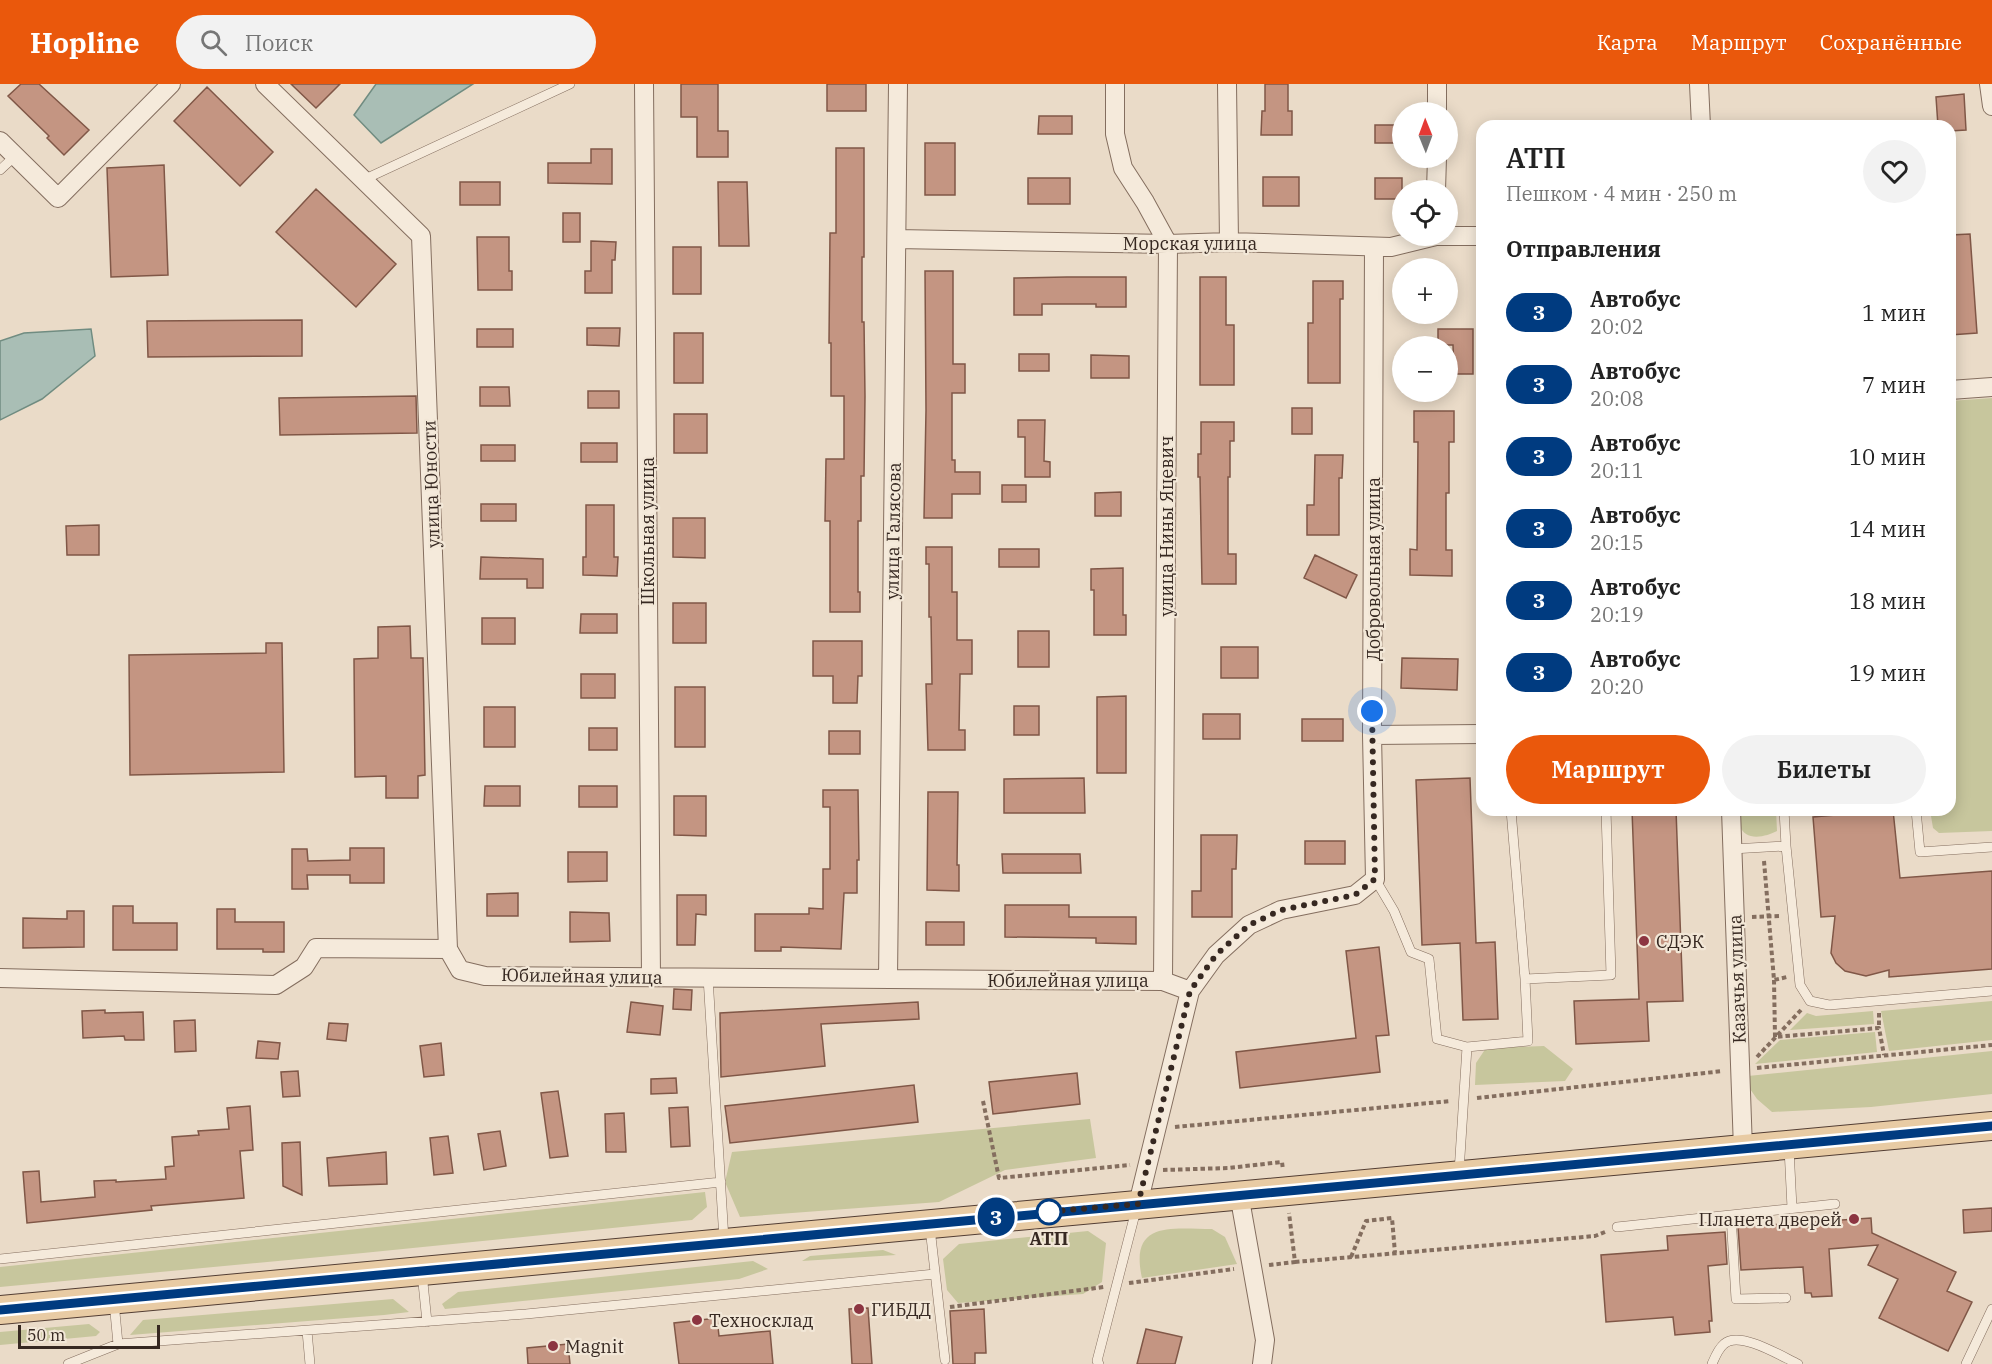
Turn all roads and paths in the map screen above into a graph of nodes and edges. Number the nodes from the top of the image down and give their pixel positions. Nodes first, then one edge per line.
1 (171, 84) edge
2 (266, 84) edge
3 (570, 84) edge
4 (644, 84) edge
5 (898, 84) edge
6 (1115, 84) edge
7 (1227, 84) edge
8 (1437, 84) edge
9 (1700, 84) edge
10 (1989, 84) edge
11 (1437, 102) edge
12 (1992, 106) edge
13 (1701, 120) edge
14 (0, 141) edge
15 (15, 156) junction
16 (0, 170) edge
17 (363, 180) junction
18 (1476, 236) edge
19 (897, 239) junction
20 (1229, 242) junction
21 (1168, 244) junction
22 (1374, 247) junction
23 (1992, 387) edge
24 (1956, 390) edge
25 (1476, 734) edge
26 (1372, 735) junction
27 (1511, 816) edge
28 (1606, 816) edge
29 (1731, 816) edge
30 (1784, 816) edge
31 (1917, 816) edge
32 (1786, 846) junction
33 (1992, 847) edge
34 (1732, 849) junction
35 (1764, 857) junction
36 (1771, 857) dead end
37 (1375, 879) junction
38 (1734, 879) junction
39 (1784, 915) dead end
40 (1768, 916) junction
41 (1735, 918) junction
42 (448, 949) junction
43 (1790, 970) dead end
44 (651, 977) junction
45 (708, 977) junction
46 (0, 978) edge
47 (888, 979) junction
48 (1525, 979) junction
49 (1774, 980) junction
50 (1163, 981) junction
51 (1190, 991) junction
52 (1992, 991) edge
53 (1810, 1001) junction
54 (1775, 1037) junction
55 (1992, 1045) edge
56 (1467, 1047) junction
57 (1884, 1055) junction
58 (1740, 1069) junction
59 (1464, 1100) junction
60 (1992, 1126) edge
61 (1157, 1129) junction
62 (1789, 1144) junction
63 (1743, 1149) junction
64 (1458, 1174) junction
65 (721, 1182) junction
66 (1239, 1194) junction
67 (1138, 1204) junction
68 (1835, 1204) dead end
69 (1792, 1208) junction
70 (1731, 1215) junction
71 (929, 1223) junction
72 (1617, 1227) joint
73 (724, 1242) junction
74 (1395, 1253) junction
75 (1351, 1257) junction
76 (0, 1259) edge
77 (1295, 1262) dead end
78 (422, 1270) junction
79 (935, 1274) junction
80 (1786, 1298) dead end
81 (114, 1299) junction
82 (1992, 1309) edge
83 (0, 1310) edge
84 (427, 1322) junction
85 (307, 1331) junction
86 (118, 1344) junction
87 (945, 1360) dead end
88 (68, 1364) edge
89 (310, 1364) edge
90 (1100, 1364) edge
91 (1262, 1364) edge
92 (1712, 1364) edge
93 (1798, 1364) edge
94 (1966, 1364) edge

1 - 15 street
2 - 17 street, улица Юности
3 - 17 lane
4 - 44 street, Школьная улица
5 - 19 street, улица Галясова
6 - 21 street
7 - 20 street
8 - 11 street
9 - 13 street
10 - 12 street
14 - 15 street
15 - 16 lane
17 - 42 street, улица Юности
18 - 22 street, Морская улица
19 - 21 street, Морская улица
19 - 47 street, улица Галясова
20 - 21 street, Морская улица
20 - 22 street, Морская улица
21 - 50 street, улица Нины Яцевич
22 - 26 street, Добровольная улица
23 - 24 street
25 - 26 street
26 - 37 street, Добровольная улица
27 - 48 lane
28 - 48 lane
29 - 34 street, Казачья улица
30 - 32 lane
31 - 33 lane
32 - 34 lane
32 - 53 lane
34 - 38 street, Казачья улица
35 - 36 path
35 - 38 path
35 - 40 path
37 - 51 street
37 - 56 lane
38 - 41 street, Казачья улица
39 - 40 path
40 - 41 path
40 - 49 path
41 - 58 street, Казачья улица
42 - 44 street, Юбилейная улица
42 - 46 street
43 - 49 path
44 - 45 street, Юбилейная улица
45 - 47 street, Юбилейная улица
45 - 65 lane
47 - 50 street, Юбилейная улица
48 - 56 lane
49 - 54 path
50 - 51 street, Юбилейная улица
51 - 61 street
52 - 53 lane
53 - 54 path
54 - 57 path
54 - 58 path
55 - 57 path
56 - 59 lane
57 - 58 path
58 - 59 path
58 - 63 street, Казачья улица
59 - 61 path
59 - 64 lane
60 - 62 main road
61 - 67 street
62 - 63 main road
62 - 69 lane
63 - 64 main road
64 - 66 main road
65 - 73 lane
65 - 76 lane
66 - 67 main road
66 - 91 street
67 - 71 main road
67 - 90 lane
68 - 69 lane
69 - 70 lane
70 - 72 lane
70 - 80 lane
71 - 73 main road
71 - 79 lane
72 - 74 path
73 - 78 main road
74 - 75 path
74 - 75 path
75 - 77 path
78 - 81 main road
78 - 84 lane
79 - 84 lane
79 - 87 lane
81 - 83 main road
81 - 86 lane
82 - 94 lane
84 - 85 lane
85 - 86 lane
85 - 89 lane
86 - 88 lane
92 - 93 lane

